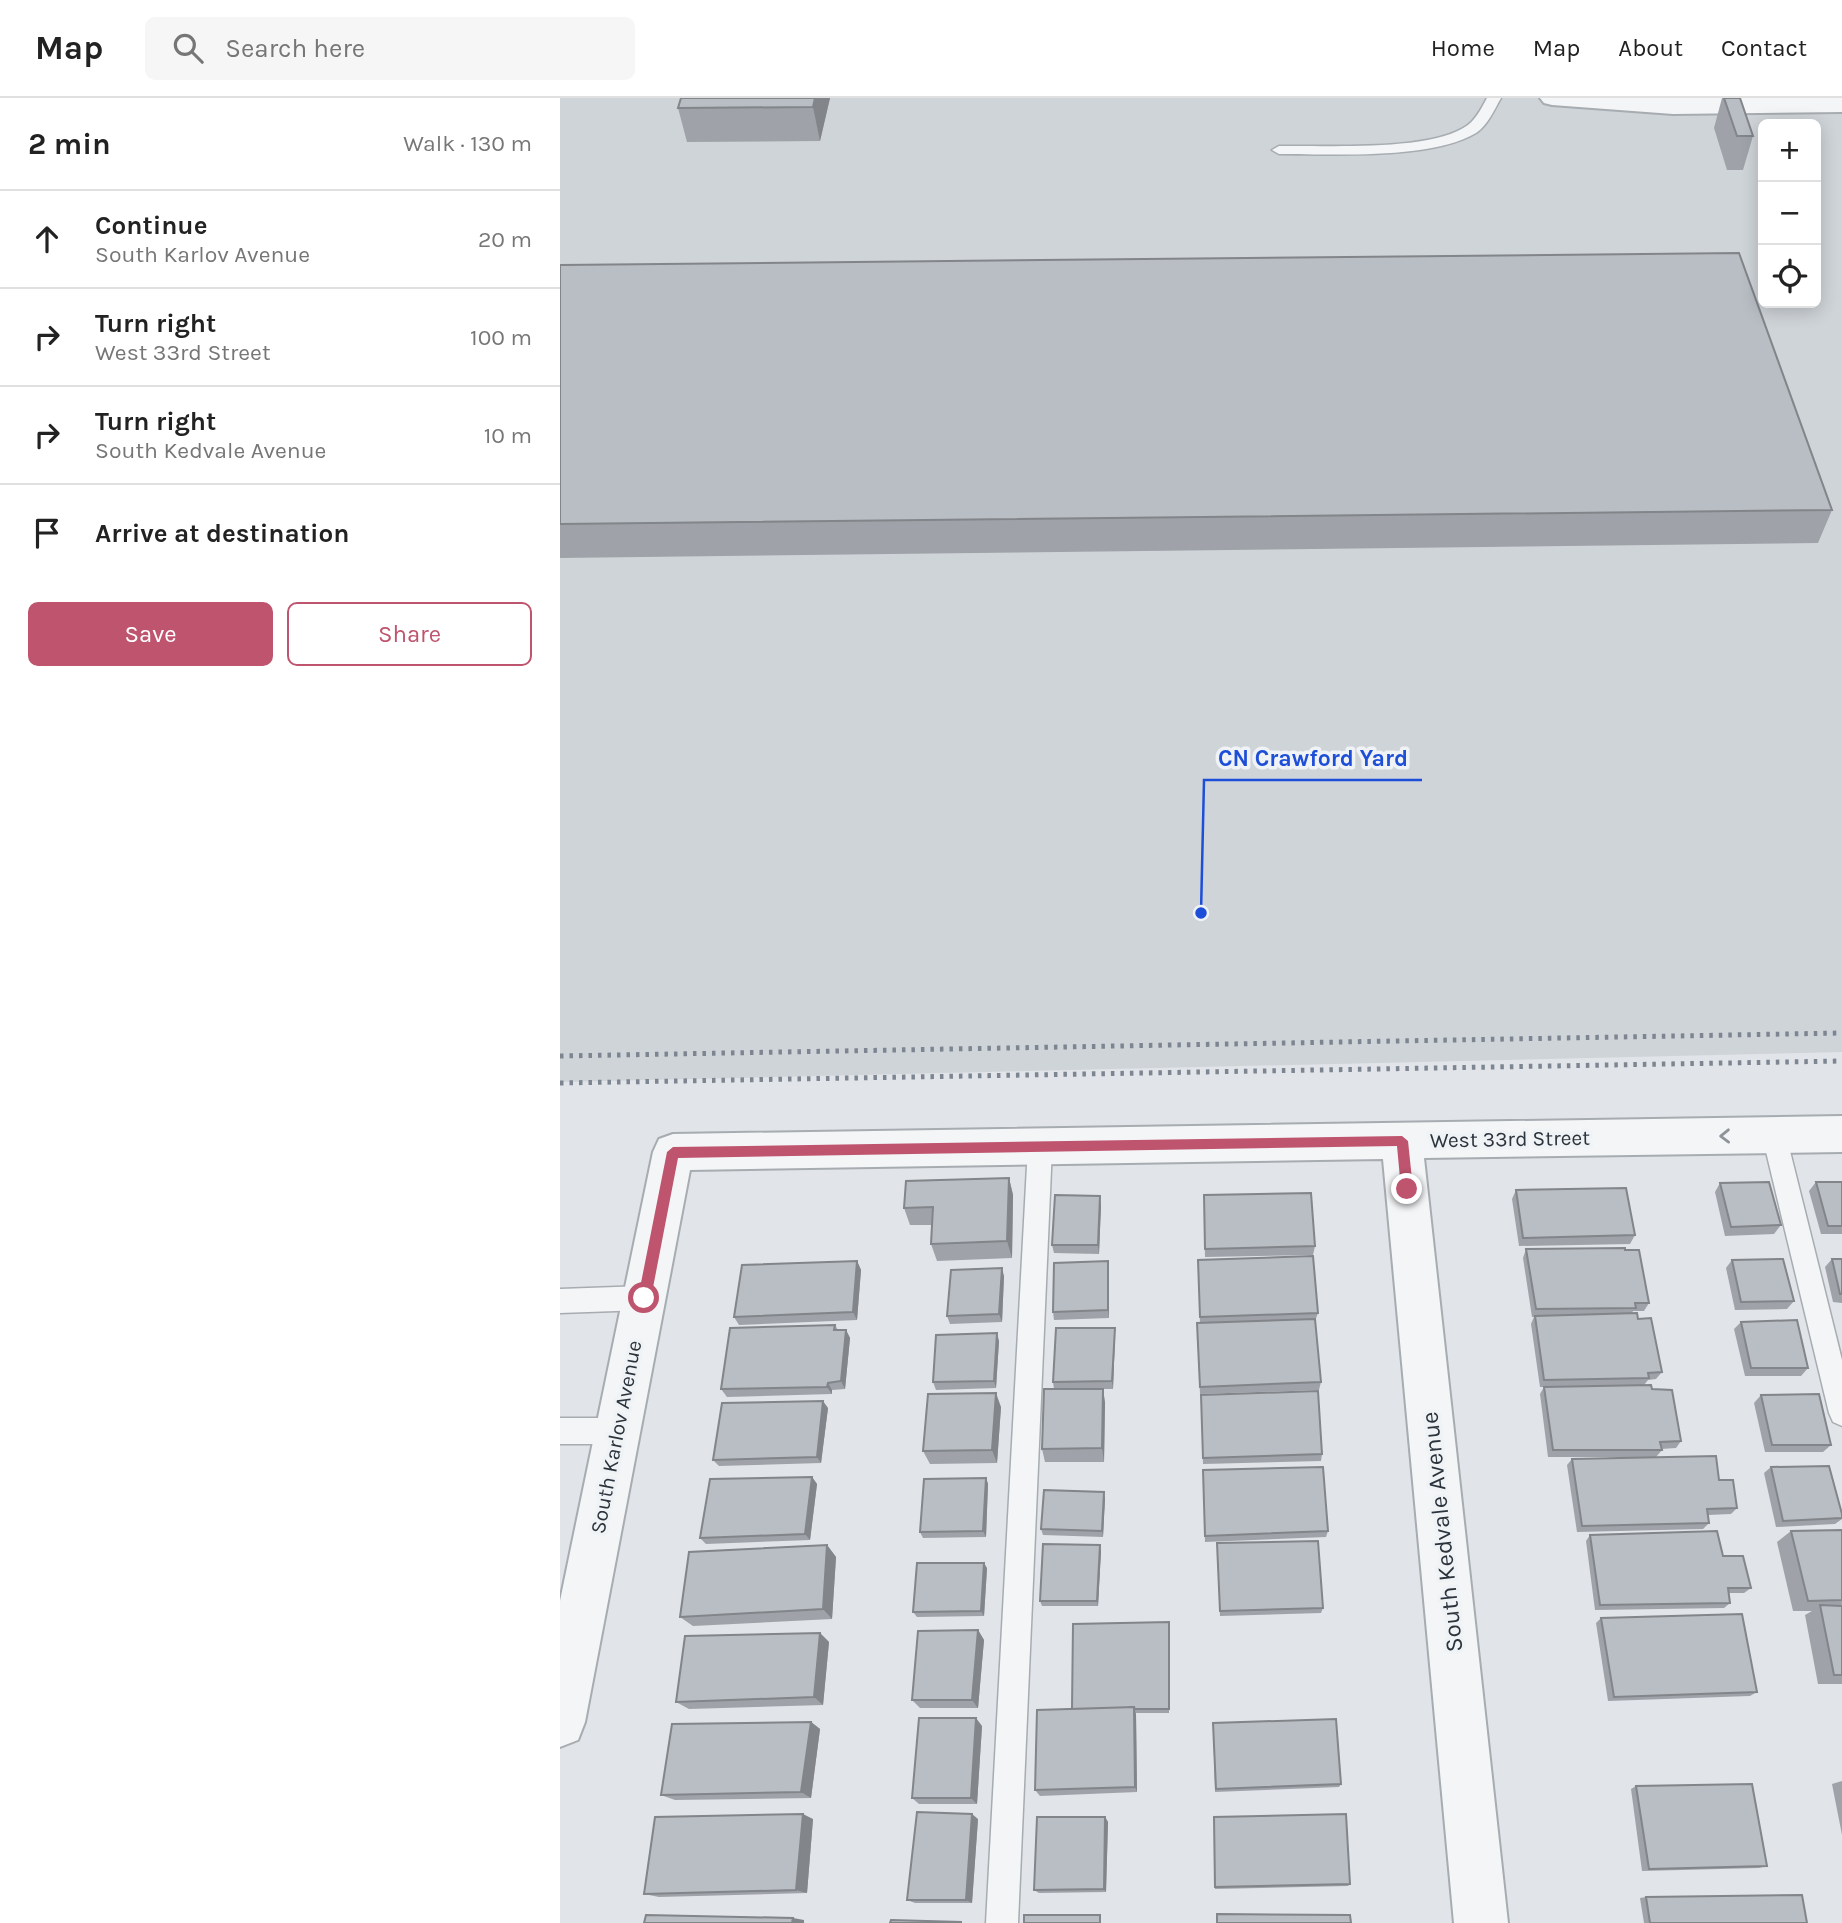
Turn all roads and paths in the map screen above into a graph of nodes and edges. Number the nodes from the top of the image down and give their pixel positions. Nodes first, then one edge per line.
1 (1494, 98) edge
2 (1552, 98) edge
3 (1842, 105) edge
4 (1279, 150) dead end
5 (1842, 1134) edge
6 (1774, 1135) junction
7 (1402, 1141) junction
8 (1040, 1147) junction
9 (673, 1152) joint
10 (644, 1298) junction
11 (560, 1301) edge
12 (1842, 1413) edge
13 (560, 1431) edge
14 (618, 1431) junction
15 (560, 1722) edge
16 (1002, 1923) edge
17 (1481, 1923) edge

1 - 4 lane
2 - 3 street
5 - 6 street, West 33rd Street
6 -> 7 street, West 33rd Street
6 - 12 lane
7 - 8 street, West 33rd Street
7 - 17 street, South Kedvale Avenue
8 - 9 street, West 33rd Street
8 - 16 lane
9 - 10 street, South Karlov Avenue
10 - 11 lane
10 - 14 street, South Karlov Avenue
13 - 14 lane
14 - 15 street, South Karlov Avenue

